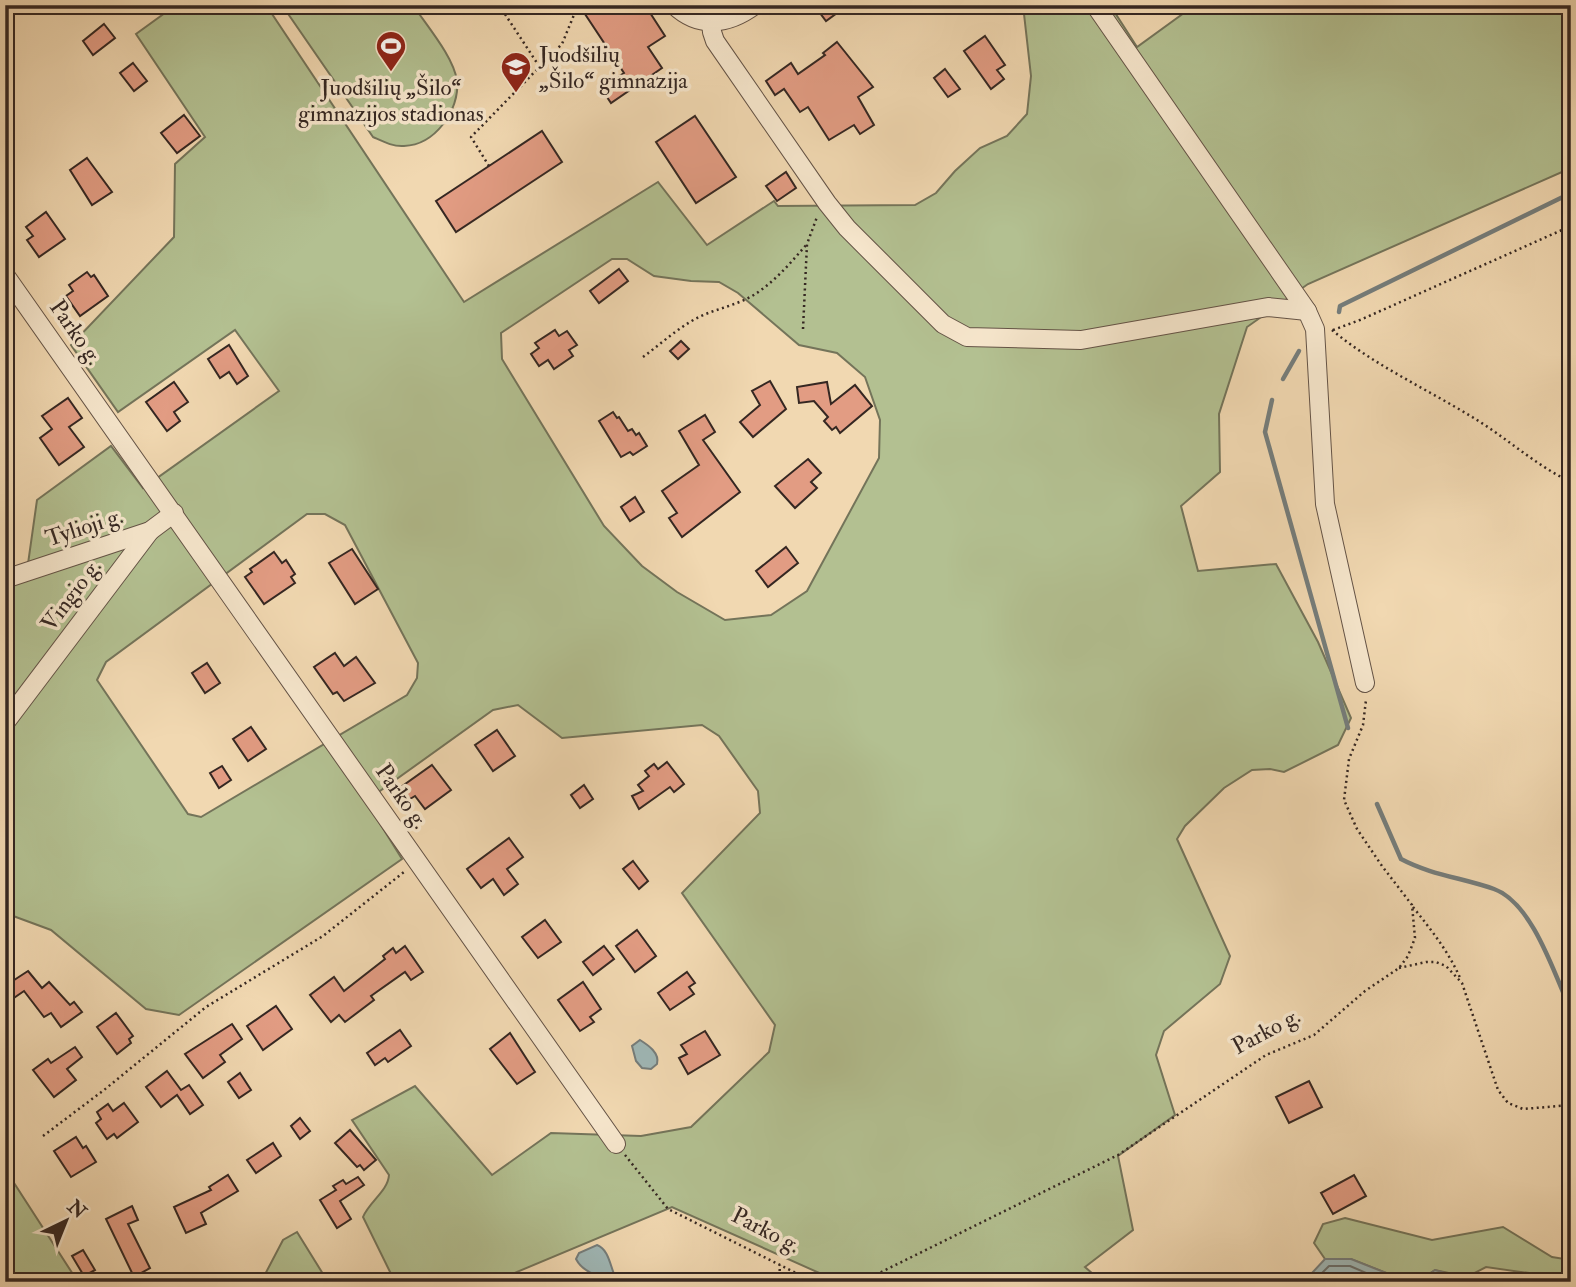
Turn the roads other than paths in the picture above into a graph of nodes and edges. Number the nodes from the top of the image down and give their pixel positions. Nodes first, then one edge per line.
1 (674, 5) edge
2 (755, 5) edge
3 (1095, 5) edge
4 (712, 23) junction
5 (5, 275) edge
6 (1307, 311) junction
7 (174, 513) junction
8 (150, 531) junction
9 (5, 579) edge
10 (1365, 683) road end
11 (5, 723) edge
12 (616, 1144) road end

1 - 4 street
2 - 4 street
3 - 6 street
4 - 6 street
5 - 7 street, Parko g.
6 - 10 street
7 - 8 street, Tylioji g.
7 - 12 street, Parko g.
8 - 9 street, Tylioji g.
8 - 11 street, Vingio g.

